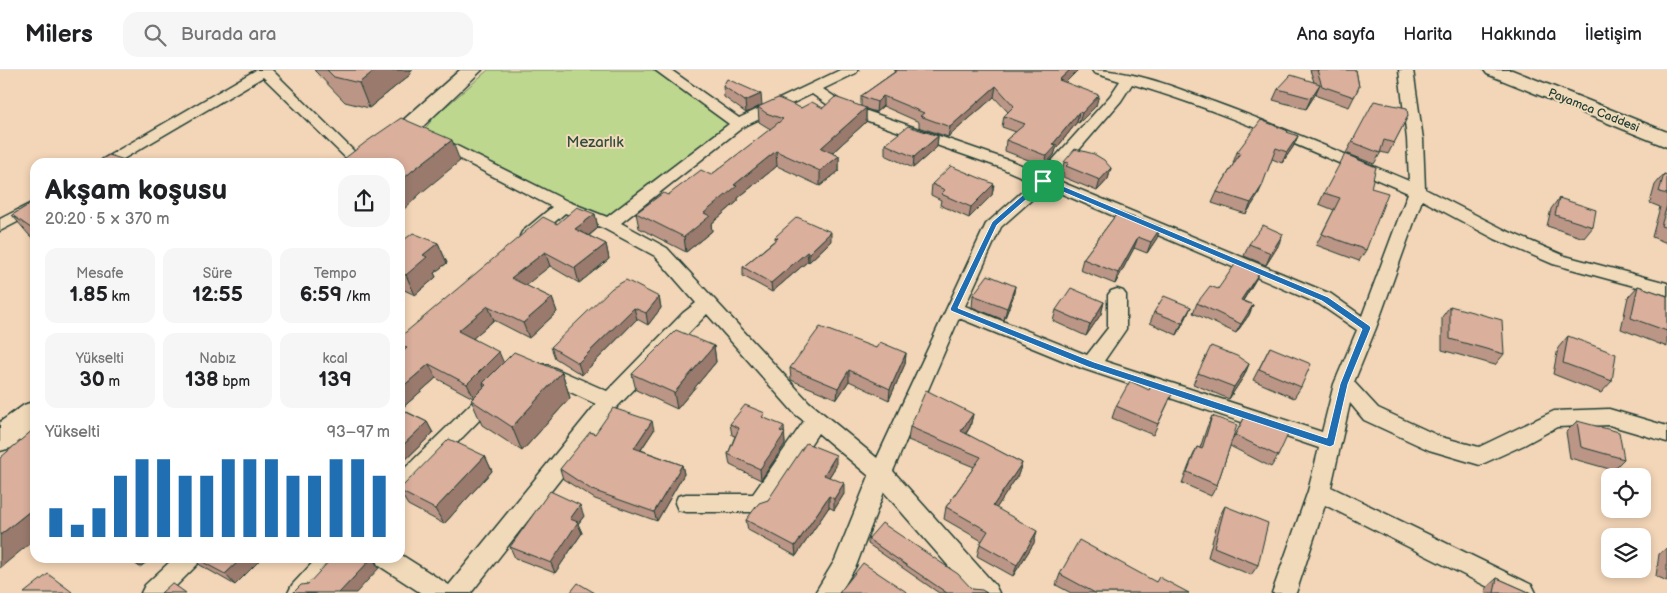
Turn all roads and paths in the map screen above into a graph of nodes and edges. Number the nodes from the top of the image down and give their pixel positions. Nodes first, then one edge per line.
1 (264, 70) edge
2 (472, 70) edge
3 (662, 70) edge
4 (851, 70) edge
5 (1099, 70) edge
6 (1406, 70) edge
7 (1494, 70) edge
8 (1127, 80) junction
9 (814, 89) junction
10 (738, 124) junction
11 (409, 127) junction
12 (1667, 140) edge
13 (115, 158) edge
14 (355, 158) edge
15 (365, 158) edge
16 (1043, 181) junction
17 (1417, 190) junction
18 (563, 206) junction
19 (30, 209) edge
20 (609, 224) junction
21 (0, 226) edge
22 (518, 244) edge
23 (1667, 289) edge
24 (1117, 295) dead end
25 (708, 304) junction
26 (954, 309) junction
27 (1367, 328) junction
28 (524, 363) edge
29 (1091, 364) junction
30 (504, 383) edge
31 (1344, 384) junction
32 (610, 401) junction
33 (30, 417) edge
34 (816, 419) junction
35 (1667, 434) edge
36 (0, 440) edge
37 (1330, 443) junction
38 (882, 473) junction
39 (405, 482) edge
40 (1319, 491) junction
41 (686, 503) dead end
42 (184, 563) edge
43 (327, 563) edge
44 (394, 563) edge
45 (153, 593) edge
46 (300, 593) edge
47 (441, 593) edge
48 (457, 593) edge
49 (827, 593) edge
50 (987, 593) edge
51 (1284, 593) edge
52 (1524, 593) edge

1 - 13 street
1 - 14 street
2 - 11 street
3 - 10 street
4 - 9 street
5 - 8 street
6 - 17 street
7 - 12 street, Payamca Caddesi
8 - 16 street
8 - 17 street
9 - 10 street
9 - 16 street
10 - 20 street
11 - 15 street
11 - 18 street
16 - 26 street
16 - 27 street
17 - 23 street
17 - 27 street
18 - 20 street
18 - 22 street
19 - 21 street
20 - 25 street
24 - 29 street
25 - 32 street
25 - 34 street
26 - 29 street
26 - 38 street
27 - 31 street
28 - 32 street
29 - 37 street
30 - 39 street
31 - 35 street
31 - 37 street
32 - 48 street
33 - 36 street
34 - 38 street
34 - 41 street
37 - 40 street
38 - 49 street
38 - 50 street
40 - 51 street
40 - 52 street
42 - 45 street
43 - 46 street
44 - 47 street

